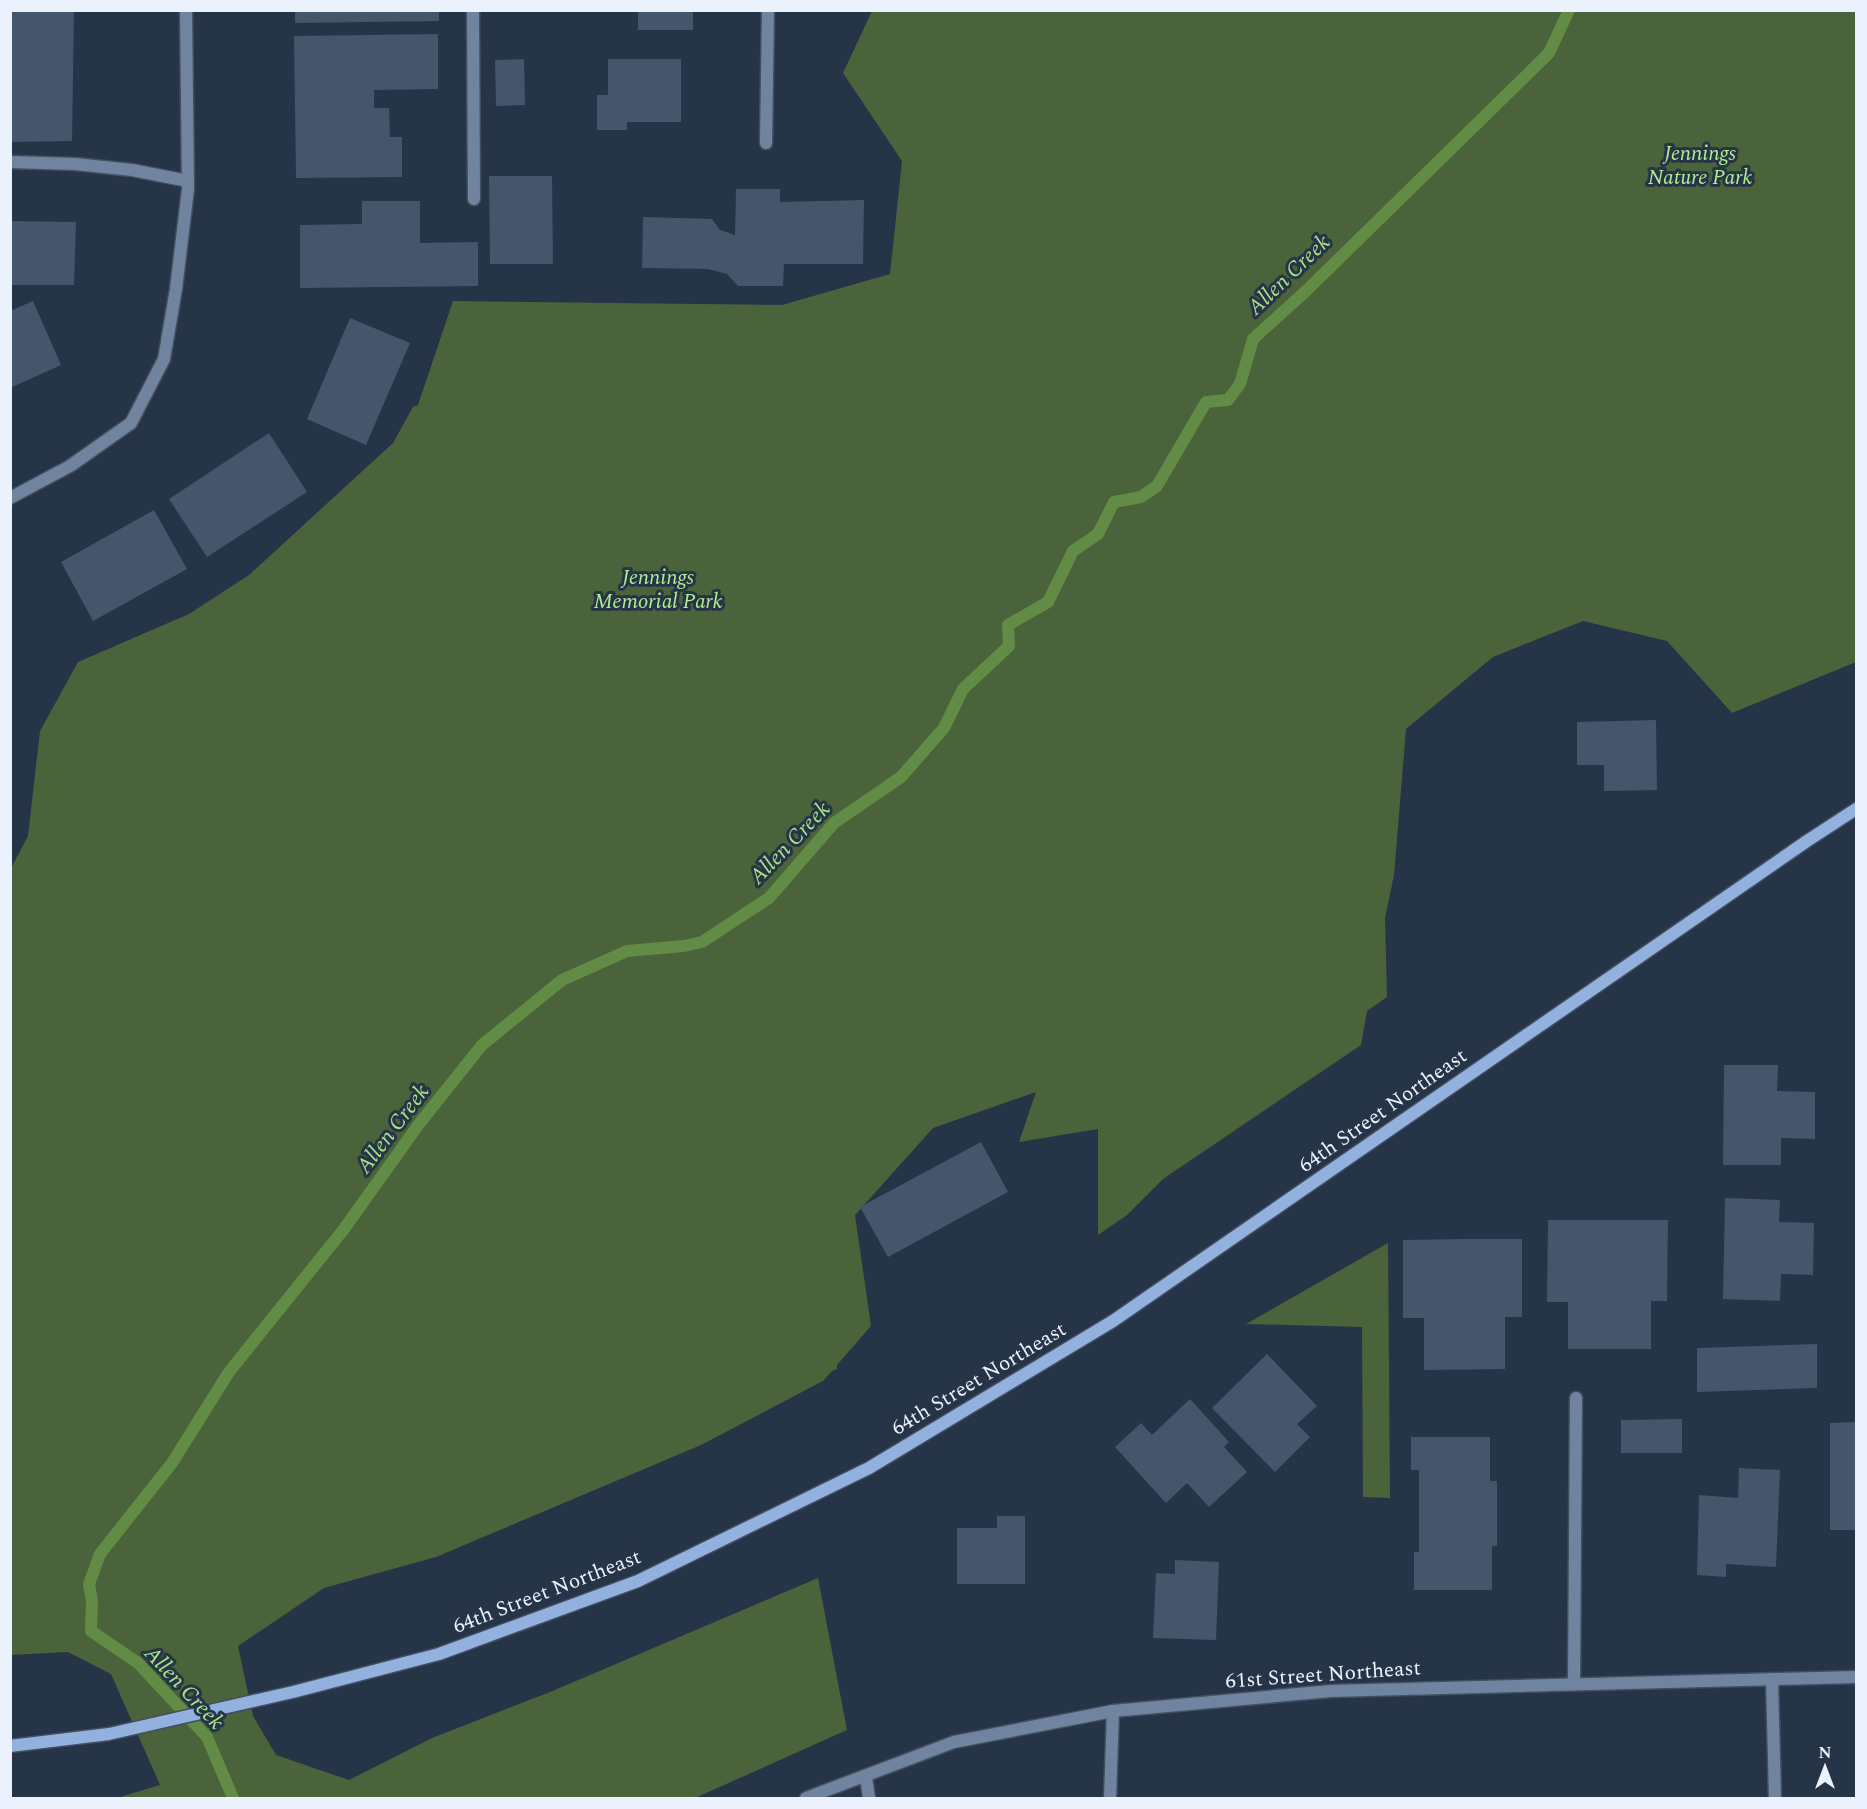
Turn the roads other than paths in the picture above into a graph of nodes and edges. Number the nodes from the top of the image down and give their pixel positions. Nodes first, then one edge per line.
1 (186, 10) edge
2 (473, 10) edge
3 (768, 10) edge
4 (766, 143) dead end
5 (10, 162) edge
6 (188, 181) junction
7 (474, 199) dead end
8 (10, 498) edge
9 (1857, 809) edge
10 (1576, 1398) dead end
11 (1857, 1677) edge
12 (1773, 1679) junction
13 (1574, 1684) junction
14 (1113, 1711) junction
15 (10, 1746) edge
16 (866, 1777) junction
17 (806, 1798) edge
18 (869, 1798) edge
19 (1110, 1798) edge
20 (1775, 1798) edge

1 - 6 street
2 - 7 street
3 - 4 street
5 - 6 street
6 - 8 street
9 - 15 main road, 64th Street Northeast
10 - 13 street
11 - 12 street, 61st Street Northeast
12 - 13 street, 61st Street Northeast
12 - 20 street
13 - 14 street, 61st Street Northeast
14 - 16 street, 61st Street Northeast
14 - 19 street
16 - 17 street, 61st Street Northeast
16 - 18 street

